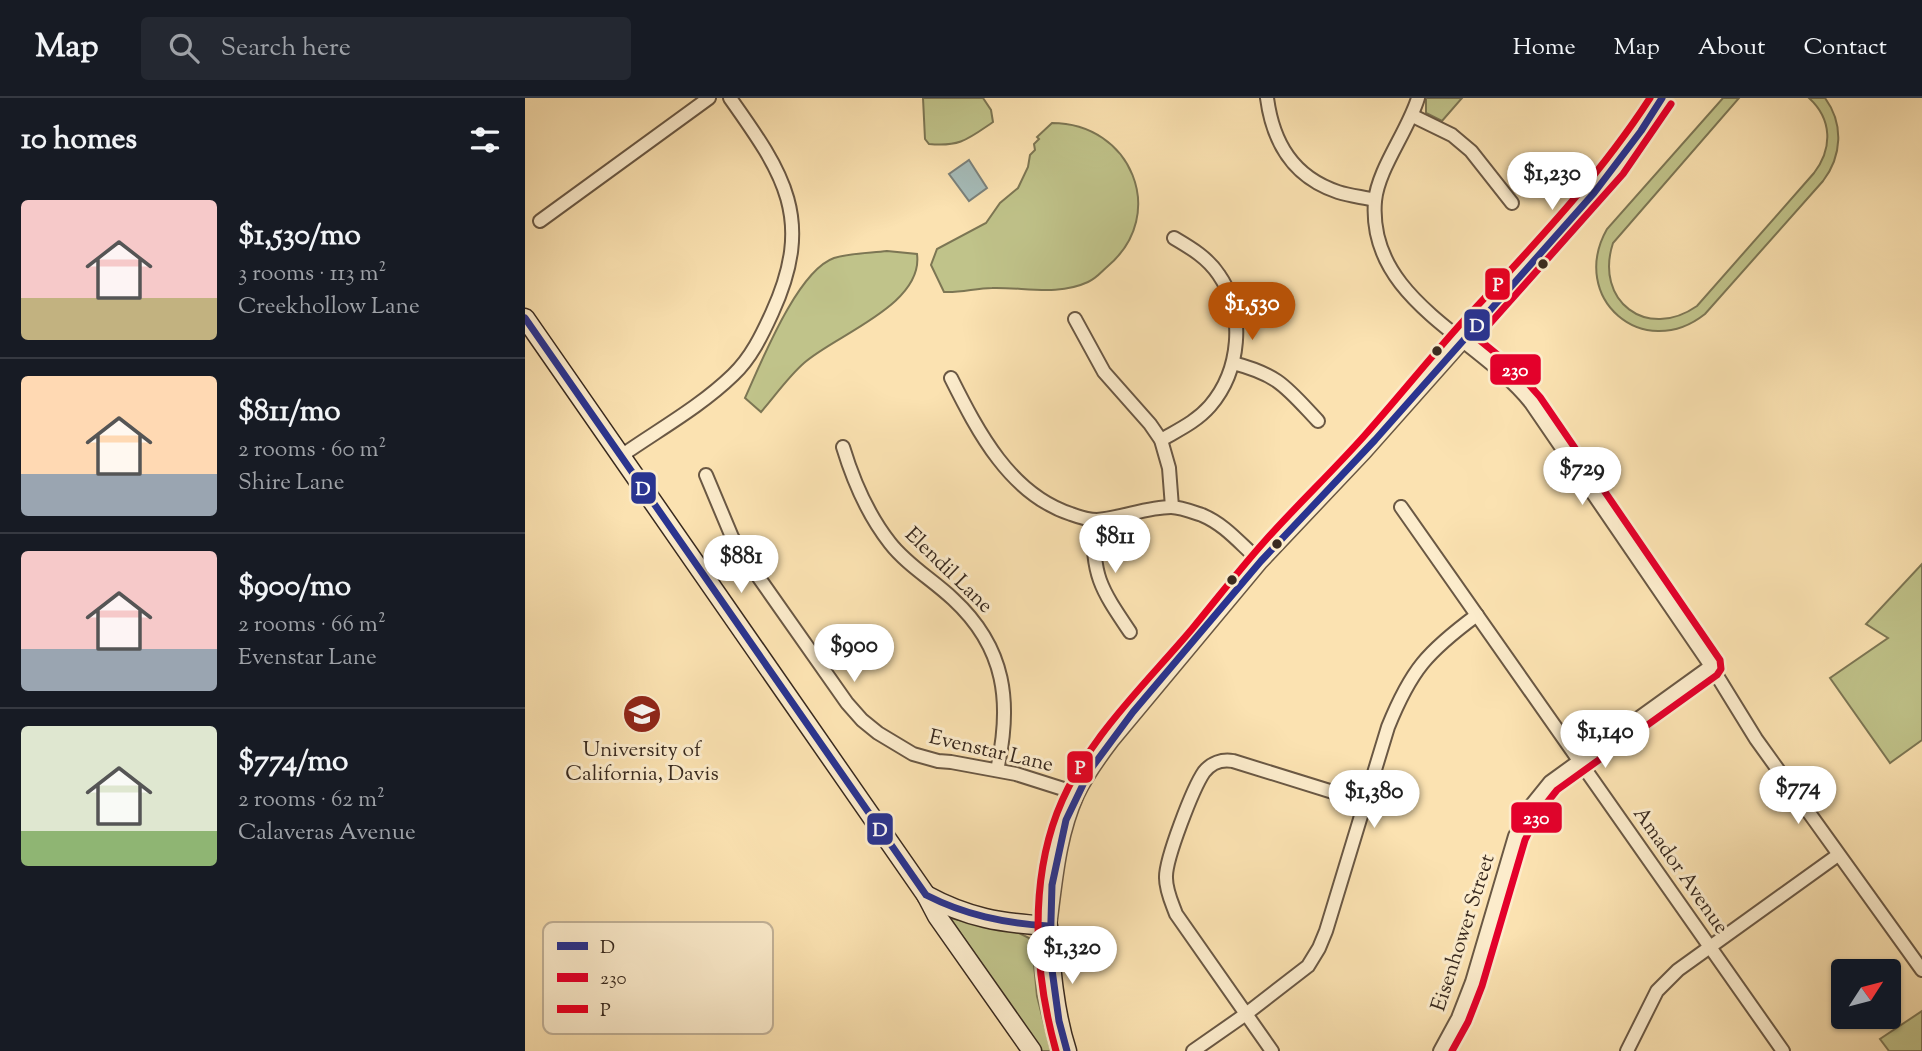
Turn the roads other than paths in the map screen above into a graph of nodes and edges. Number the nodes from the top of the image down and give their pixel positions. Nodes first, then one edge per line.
1 (709, 98) edge
2 (730, 98) edge
3 (1267, 98) edge
4 (1418, 98) edge
5 (1662, 98) edge
6 (1413, 116) junction
7 (1375, 200) junction
8 (1512, 203) dead end
9 (540, 220) dead end
10 (1174, 238) dead end
11 (525, 318) edge
12 (1075, 319) dead end
13 (1462, 339) junction
14 (1233, 363) junction
15 (951, 378) dead end
16 (1318, 421) dead end
17 (1161, 440) junction
18 (843, 447) dead end
19 (621, 456) junction
20 (706, 475) dead end
21 (1172, 507) junction
22 (1401, 507) dead end
23 (1093, 520) junction
24 (1260, 561) junction
25 (1477, 615) junction
26 (1130, 632) dead end
27 (1711, 666) junction
28 (1578, 760) junction
29 (996, 770) junction
30 (1076, 793) junction
31 (1365, 802) junction
32 (1838, 855) junction
33 (926, 895) junction
34 (1048, 926) junction
35 (1709, 946) junction
36 (1920, 967) edge
37 (1245, 1014) junction
38 (1032, 1051) edge
39 (1067, 1051) edge
40 (1193, 1051) edge
41 (1272, 1051) edge
42 (1440, 1051) edge
43 (1627, 1051) edge
44 (1783, 1051) edge

1 - 9 street
2 - 19 street
3 - 7 street
4 - 6 street
5 - 13 street
6 - 7 street
6 - 8 street
7 - 13 street
10 - 14 street
11 - 19 main road
12 - 17 street
13 - 24 street
13 - 27 street
14 - 16 street
14 - 17 street
15 - 23 street
17 - 21 street
18 - 29 street, Elendil Lane
19 - 33 main road
20 - 29 street, Evenstar Lane
21 - 23 street
21 - 24 street
22 - 25 street, Amador Avenue
23 - 26 street
24 - 30 street
25 - 28 street, Amador Avenue
25 - 31 street
27 - 28 street, Eisenhower Street
27 - 32 street
28 - 35 street, Amador Avenue
28 - 42 street, Eisenhower Street
29 - 30 street, Evenstar Lane
30 - 34 street
31 - 37 street
31 - 37 street
32 - 35 street
32 - 36 street
33 - 34 main road
33 - 38 main road
34 - 39 main road
35 - 43 street
35 - 44 street, Amador Avenue
37 - 40 street
37 - 41 street

